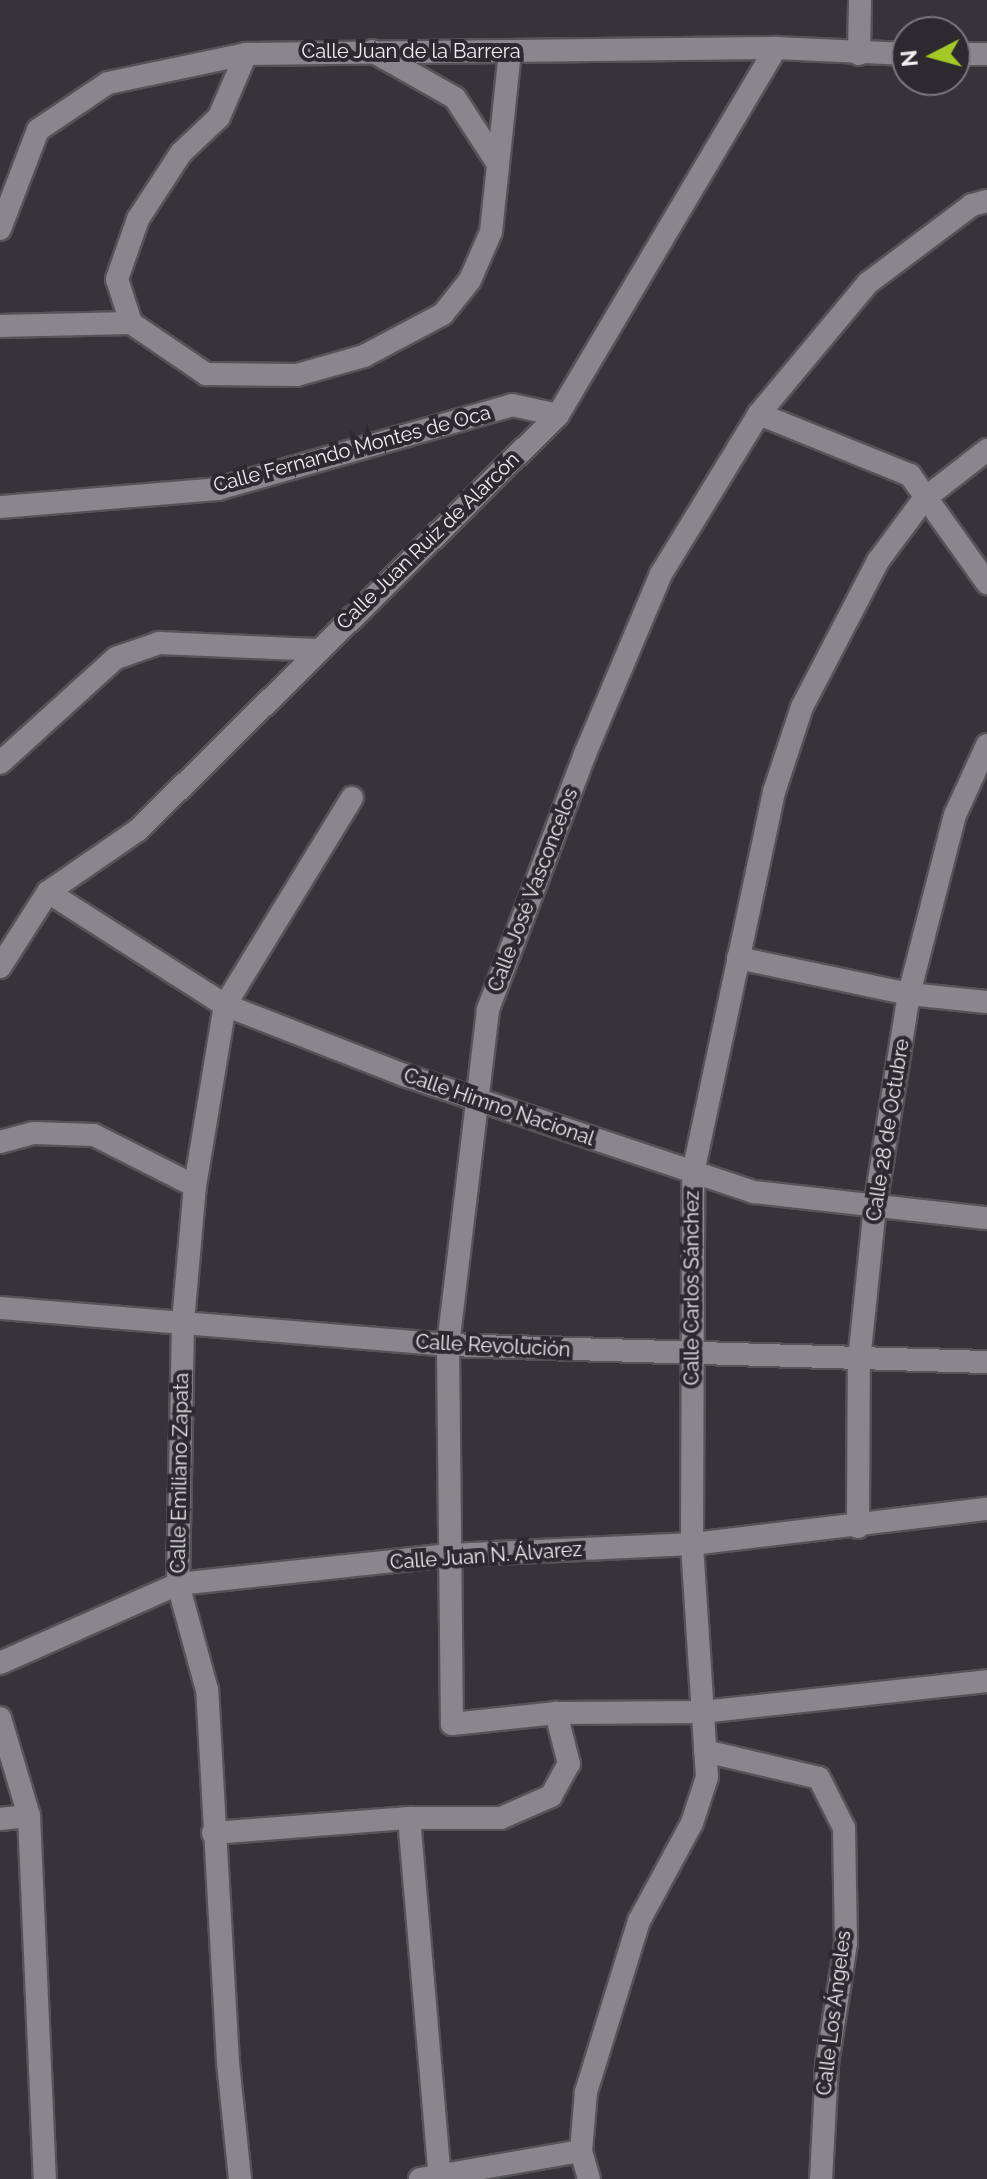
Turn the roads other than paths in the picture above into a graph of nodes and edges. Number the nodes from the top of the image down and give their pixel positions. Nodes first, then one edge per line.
1 (860, 0) edge
2 (776, 48) junction
3 (371, 50) junction
4 (510, 51) junction
5 (246, 54) junction
6 (859, 54) junction
7 (891, 54) edge
8 (498, 164) junction
9 (987, 201) edge
10 (0, 229) edge
11 (131, 323) junction
12 (0, 326) edge
13 (759, 414) junction
14 (558, 415) junction
15 (987, 450) edge
16 (924, 499) junction
17 (0, 507) edge
18 (987, 583) edge
19 (317, 650) junction
20 (987, 745) edge
21 (0, 763) edge
22 (352, 798) dead end
23 (48, 892) junction
24 (738, 958) junction
25 (0, 967) edge
26 (909, 994) junction
27 (987, 1002) edge
28 (225, 1005) junction
29 (473, 1099) junction
30 (0, 1142) edge
31 (693, 1173) junction
32 (195, 1186) junction
33 (875, 1206) junction
34 (987, 1218) edge
35 (0, 1308) edge
36 (183, 1322) junction
37 (448, 1345) junction
38 (691, 1356) junction
39 (859, 1361) junction
40 (987, 1362) edge
41 (987, 1509) edge
42 (858, 1527) junction
43 (692, 1544) junction
44 (449, 1555) junction
45 (178, 1584) junction
46 (0, 1663) edge
47 (987, 1681) edge
48 (703, 1712) junction
49 (556, 1713) junction
50 (0, 1718) edge
51 (705, 1751) junction
52 (29, 1816) junction
53 (409, 1818) junction
54 (0, 1819) edge
55 (213, 1833) junction
56 (581, 2151) junction
57 (433, 2178) edge
58 (45, 2179) edge
59 (240, 2179) edge
60 (589, 2179) edge
61 (821, 2179) edge

1 - 6 street
2 - 4 street, Calle Juan de la Barrera
2 - 6 street, Calle Juan de la Barrera
2 - 14 street, Calle Juan Ruiz de Alarcón
3 - 4 street, Calle Juan de la Barrera
3 - 5 street, Calle Juan de la Barrera
3 - 8 street
4 - 8 street
5 - 10 street, Calle Juan de la Barrera
5 - 11 street
6 - 7 street, Calle Juan de la Barrera
8 - 11 street
9 - 13 street, Calle José Vasconcelos
11 - 12 street
13 - 16 street
13 - 29 street, Calle José Vasconcelos
14 - 17 street, Calle Fernando Montes de Oca
14 - 19 street, Calle Juan Ruiz de Alarcón
15 - 16 street, Calle Carlos Sánchez
16 - 18 street
16 - 24 street, Calle Carlos Sánchez
19 - 21 street
19 - 23 street, Calle Juan Ruiz de Alarcón
20 - 26 street, Calle 28 de Octubre
22 - 28 street
23 - 25 street, Calle Juan Ruiz de Alarcón
23 - 28 street, Calle Himno Nacional
24 - 26 street
24 - 31 street, Calle Carlos Sánchez
26 - 27 street
26 - 33 street, Calle 28 de Octubre
28 - 29 street, Calle Himno Nacional
28 - 32 street, Calle Emiliano Zapata
29 - 31 street, Calle Himno Nacional
29 - 37 street, Calle José Vasconcelos
30 - 32 street
31 - 33 street, Calle Himno Nacional
31 - 38 street, Calle Carlos Sánchez
32 - 36 street, Calle Emiliano Zapata
33 - 34 street, Calle Himno Nacional
33 - 39 street, Calle 28 de Octubre
35 - 36 street, Calle Revolución
36 - 37 street, Calle Revolución
36 - 45 street, Calle Emiliano Zapata
37 - 38 street, Calle Revolución
37 - 44 street, Calle José Vasconcelos
38 - 39 street, Calle Revolución
38 - 43 street, Calle Carlos Sánchez
39 - 40 street, Calle Revolución
39 - 42 street, Calle 28 de Octubre
41 - 42 street, Calle Juan N. Álvarez
42 - 43 street, Calle Juan N. Álvarez
43 - 44 street, Calle Juan N. Álvarez
43 - 48 street, Calle Carlos Sánchez
44 - 45 street, Calle Juan N. Álvarez
44 - 49 street, Calle José Vasconcelos
45 - 46 street, Calle Juan N. Álvarez
45 - 55 street, Calle Emiliano Zapata
47 - 48 street
48 - 49 street
48 - 51 street, Calle Carlos Sánchez
49 - 53 street
50 - 52 street
51 - 56 street, Calle Carlos Sánchez
51 - 61 street, Calle Los Ángeles
52 - 54 street
52 - 58 street
53 - 55 street
53 - 57 street
55 - 59 street, Calle Emiliano Zapata
56 - 57 street
56 - 60 street, Calle Carlos Sánchez

